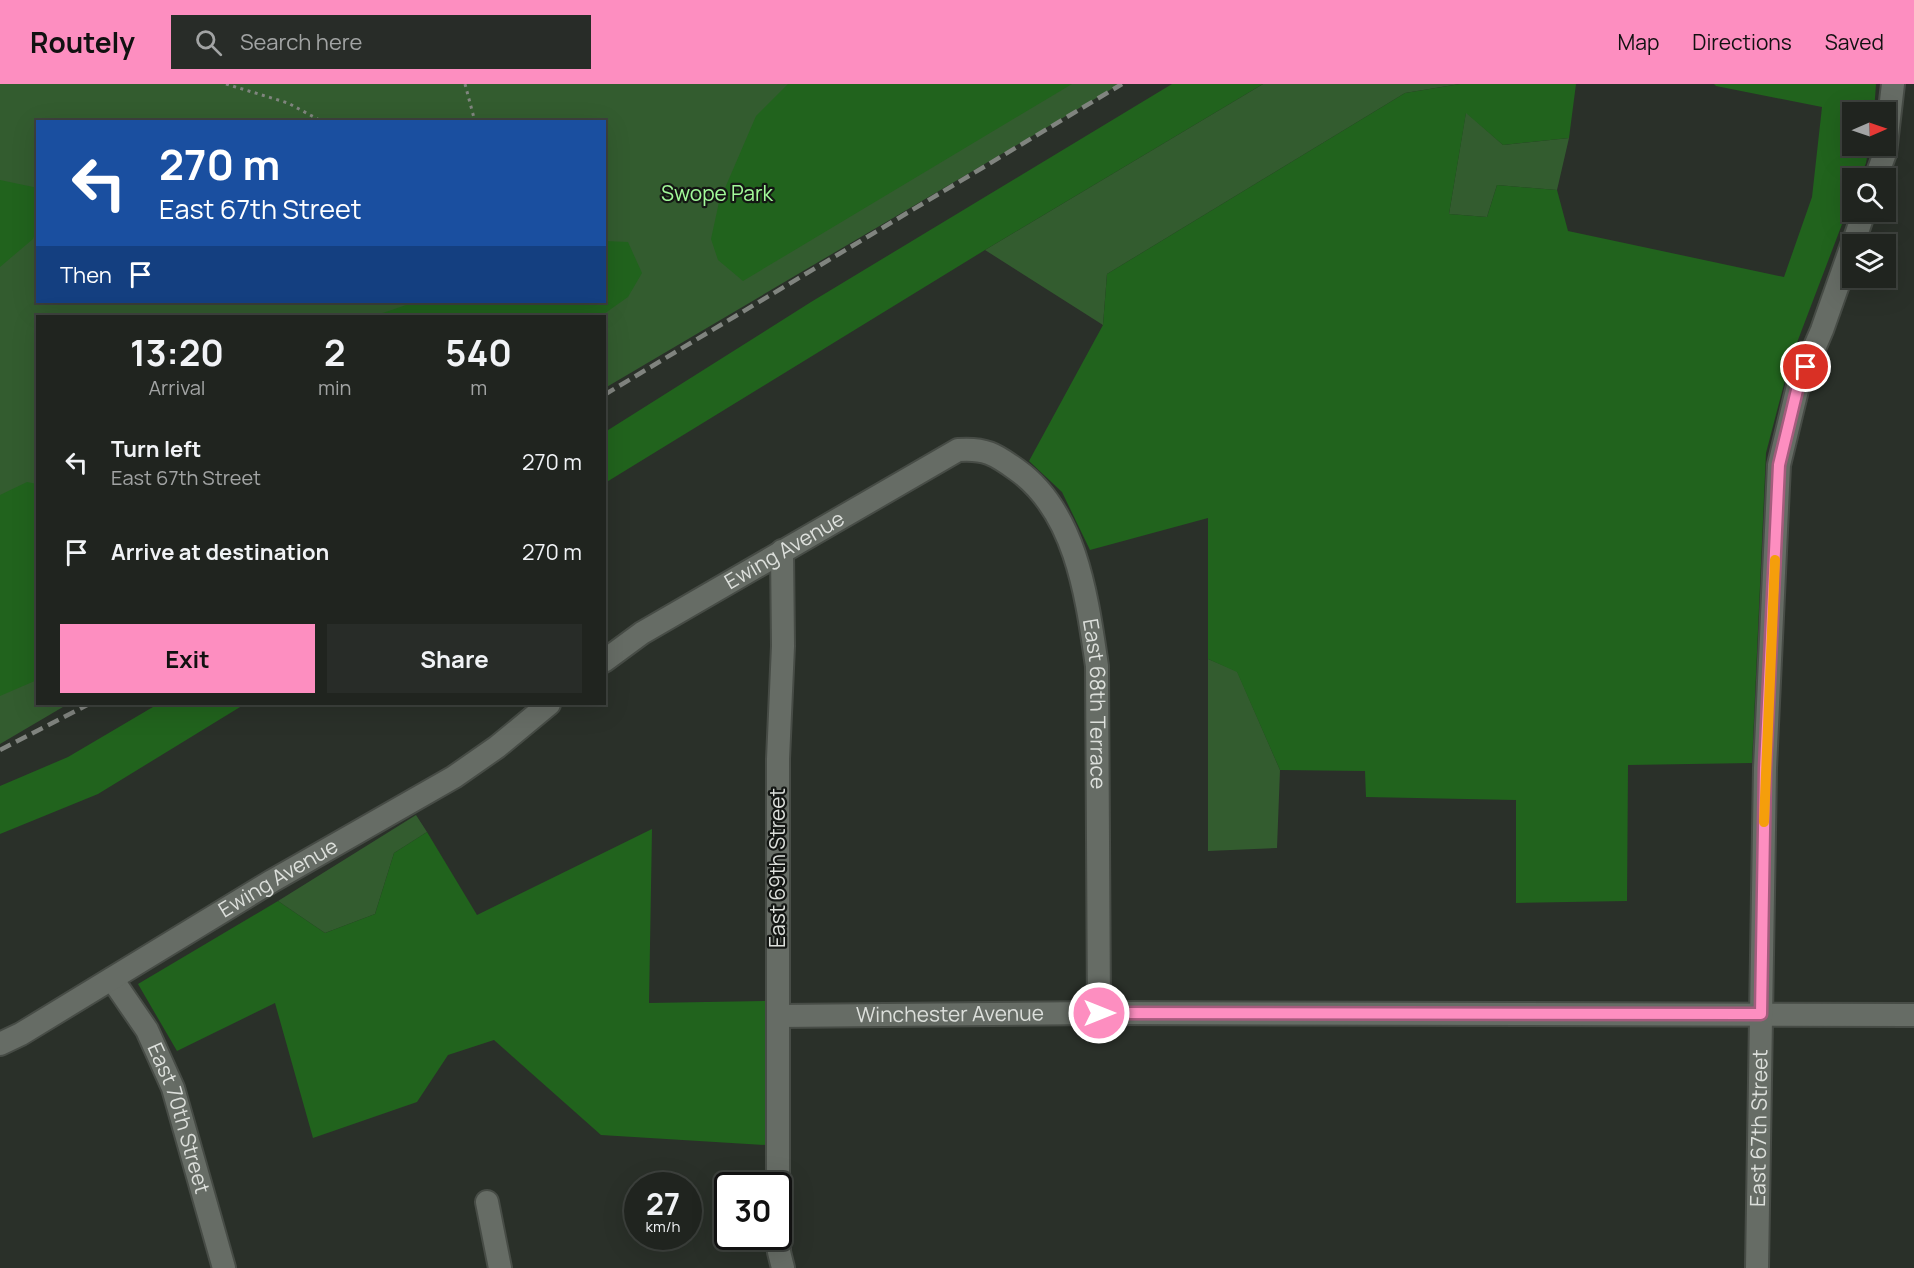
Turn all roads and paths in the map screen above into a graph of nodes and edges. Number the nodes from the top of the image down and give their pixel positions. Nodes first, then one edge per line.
1 (226, 84) edge
2 (465, 84) edge
3 (1893, 84) edge
4 (319, 120) edge
5 (476, 120) edge
6 (1880, 168) edge
7 (1842, 273) edge
8 (968, 449) joint
9 (782, 551) junction
10 (606, 660) edge
11 (548, 705) edge
12 (112, 979) junction
13 (1099, 1013) junction
14 (1761, 1014) junction
15 (1914, 1015) edge
16 (778, 1016) junction
17 (0, 1044) edge
18 (778, 1172) edge
19 (487, 1202) dead end
20 (779, 1250) edge
21 (224, 1268) edge
22 (500, 1268) edge
23 (784, 1268) edge
24 (1757, 1268) edge

1 - 4 path
2 - 5 path
3 - 6 street
7 - 14 street, East 67th Street
8 - 9 street, Ewing Avenue
8 - 13 street, East 68th Terrace
9 - 10 street, Ewing Avenue
9 - 16 street, East 69th Street
11 - 12 street, Ewing Avenue
12 - 17 street, Ewing Avenue
12 - 21 street, East 70th Street
13 - 14 street, Winchester Avenue
13 - 16 street, Winchester Avenue
14 - 15 street, Winchester Avenue
14 - 24 street, East 67th Street
16 - 18 street, East 69th Street
19 - 22 street
20 - 23 street, East 69th Street

